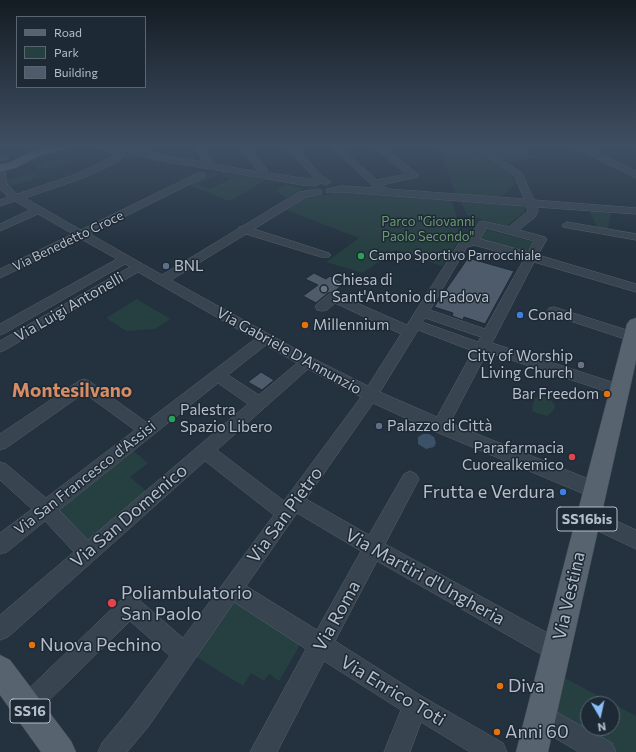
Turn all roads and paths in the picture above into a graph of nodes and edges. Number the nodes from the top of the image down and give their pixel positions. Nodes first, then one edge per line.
1 (1, 182) edge
2 (59, 182) edge
3 (187, 182) edge
4 (297, 182) edge
5 (319, 182) edge
6 (380, 182) edge
7 (522, 182) edge
8 (376, 183) joint
9 (319, 186) junction
10 (386, 193) junction
11 (13, 196) junction
12 (0, 199) edge
13 (529, 202) junction
14 (0, 203) edge
15 (38, 210) junction
16 (636, 212) edge
17 (567, 225) dead end
18 (0, 228) edge
19 (243, 230) junction
20 (511, 231) junction
21 (80, 235) junction
22 (636, 237) edge
23 (473, 242) junction
24 (325, 255) dead end
25 (531, 257) junction
26 (124, 260) junction
27 (138, 267) junction
28 (0, 274) edge
29 (162, 280) junction
30 (636, 288) edge
31 (322, 308) dead end
32 (554, 311) dead end
33 (415, 323) junction
34 (0, 330) edge
35 (634, 336) edge
36 (265, 338) junction
37 (484, 343) junction
38 (0, 347) edge
39 (307, 362) junction
40 (217, 375) junction
41 (619, 390) junction
42 (370, 396) junction
43 (259, 403) junction
44 (440, 426) junction
45 (146, 430) junction
46 (0, 443) edge
47 (205, 451) junction
48 (0, 469) edge
49 (410, 479) dead end
50 (594, 490) junction
51 (290, 508) junction
52 (46, 509) junction
53 (588, 517) junction
54 (636, 540) edge
55 (0, 545) edge
56 (373, 548) junction
57 (87, 552) junction
58 (232, 589) junction
59 (0, 629) edge
60 (320, 646) junction
61 (556, 650) junction
62 (185, 654) junction
63 (0, 670) edge
64 (415, 705) junction
65 (26, 707) junction
66 (540, 715) junction
67 (60, 752) edge
68 (111, 752) edge
69 (263, 752) edge
70 (397, 752) edge
71 (494, 752) edge
72 (532, 752) edge
73 (603, 752) edge

1 - 11 street, Via Gabriele D'Annunzio
2 - 11 street
3 - 21 street, Via Benedetto Croce
4 - 9 street
5 - 9 street
6 - 8 street
7 - 13 street
8 - 10 street
9 - 10 street
9 - 19 street
10 - 13 street
11 - 12 street
11 - 14 street
11 - 15 street, Via Gabriele D'Annunzio
13 - 16 street
13 - 20 street
15 - 18 street
15 - 21 street, Via Gabriele D'Annunzio
17 - 22 street
19 - 24 street
19 - 29 street
20 - 23 street
20 - 25 street
21 - 26 street, Via Gabriele D'Annunzio
21 - 28 street, Via Benedetto Croce
23 - 25 street
23 - 33 street, Via San Pietro
25 - 30 street
25 - 37 street
26 - 27 street, Via Gabriele D'Annunzio
26 - 34 street
27 - 29 street, Via Gabriele D'Annunzio
27 - 38 street, Via Luigi Antonelli
29 - 36 street, Via Gabriele D'Annunzio
31 - 33 street
32 - 35 street
33 - 37 street
33 - 42 street, Via San Pietro
35 - 41 main road, Via Vestina / SS16bis
36 - 39 street, Via Gabriele D'Annunzio
36 - 40 street, Via San Francesco d'Assisi
37 - 41 street
37 - 44 street
39 - 42 street, Via Gabriele D'Annunzio
39 - 43 street, Via San Domenico
40 - 43 street
40 - 45 street, Via San Francesco d'Assisi
41 - 50 main road, Via Vestina / SS16bis
42 - 44 street, Via Gabriele D'Annunzio
42 - 51 street, Via San Pietro
43 - 47 street, Via San Domenico
44 - 50 street, Via Gabriele D'Annunzio
45 - 46 street
45 - 52 street, Via San Francesco d'Assisi
47 - 51 street, Via Martiri d'Ungheria
47 - 57 street, Via San Domenico
48 - 52 street
49 - 56 street, Via Roma
50 - 53 main road, Via Vestina / SS16bis
51 - 56 street, Via Martiri d'Ungheria
51 - 58 street, Via San Pietro
52 - 55 street, Via San Francesco d'Assisi
52 - 57 street
53 - 54 street
53 - 61 main road, Via Vestina / SS16bis
56 - 60 street, Via Roma
56 - 61 street, Via Martiri d'Ungheria
57 - 59 street, Via San Domenico
58 - 60 street, Via Enrico Toti
58 - 62 street, Via San Pietro
60 - 64 street, Via Enrico Toti
60 - 69 street, Via Roma
61 - 66 main road, Via Vestina / SS16bis
62 - 65 street
62 - 68 street, Via San Pietro
63 - 65 main road, SS16
64 - 70 street
64 - 71 street, Via Enrico Toti
65 - 67 main road, SS16
66 - 72 main road, Via Vestina / SS16bis
66 - 73 street

